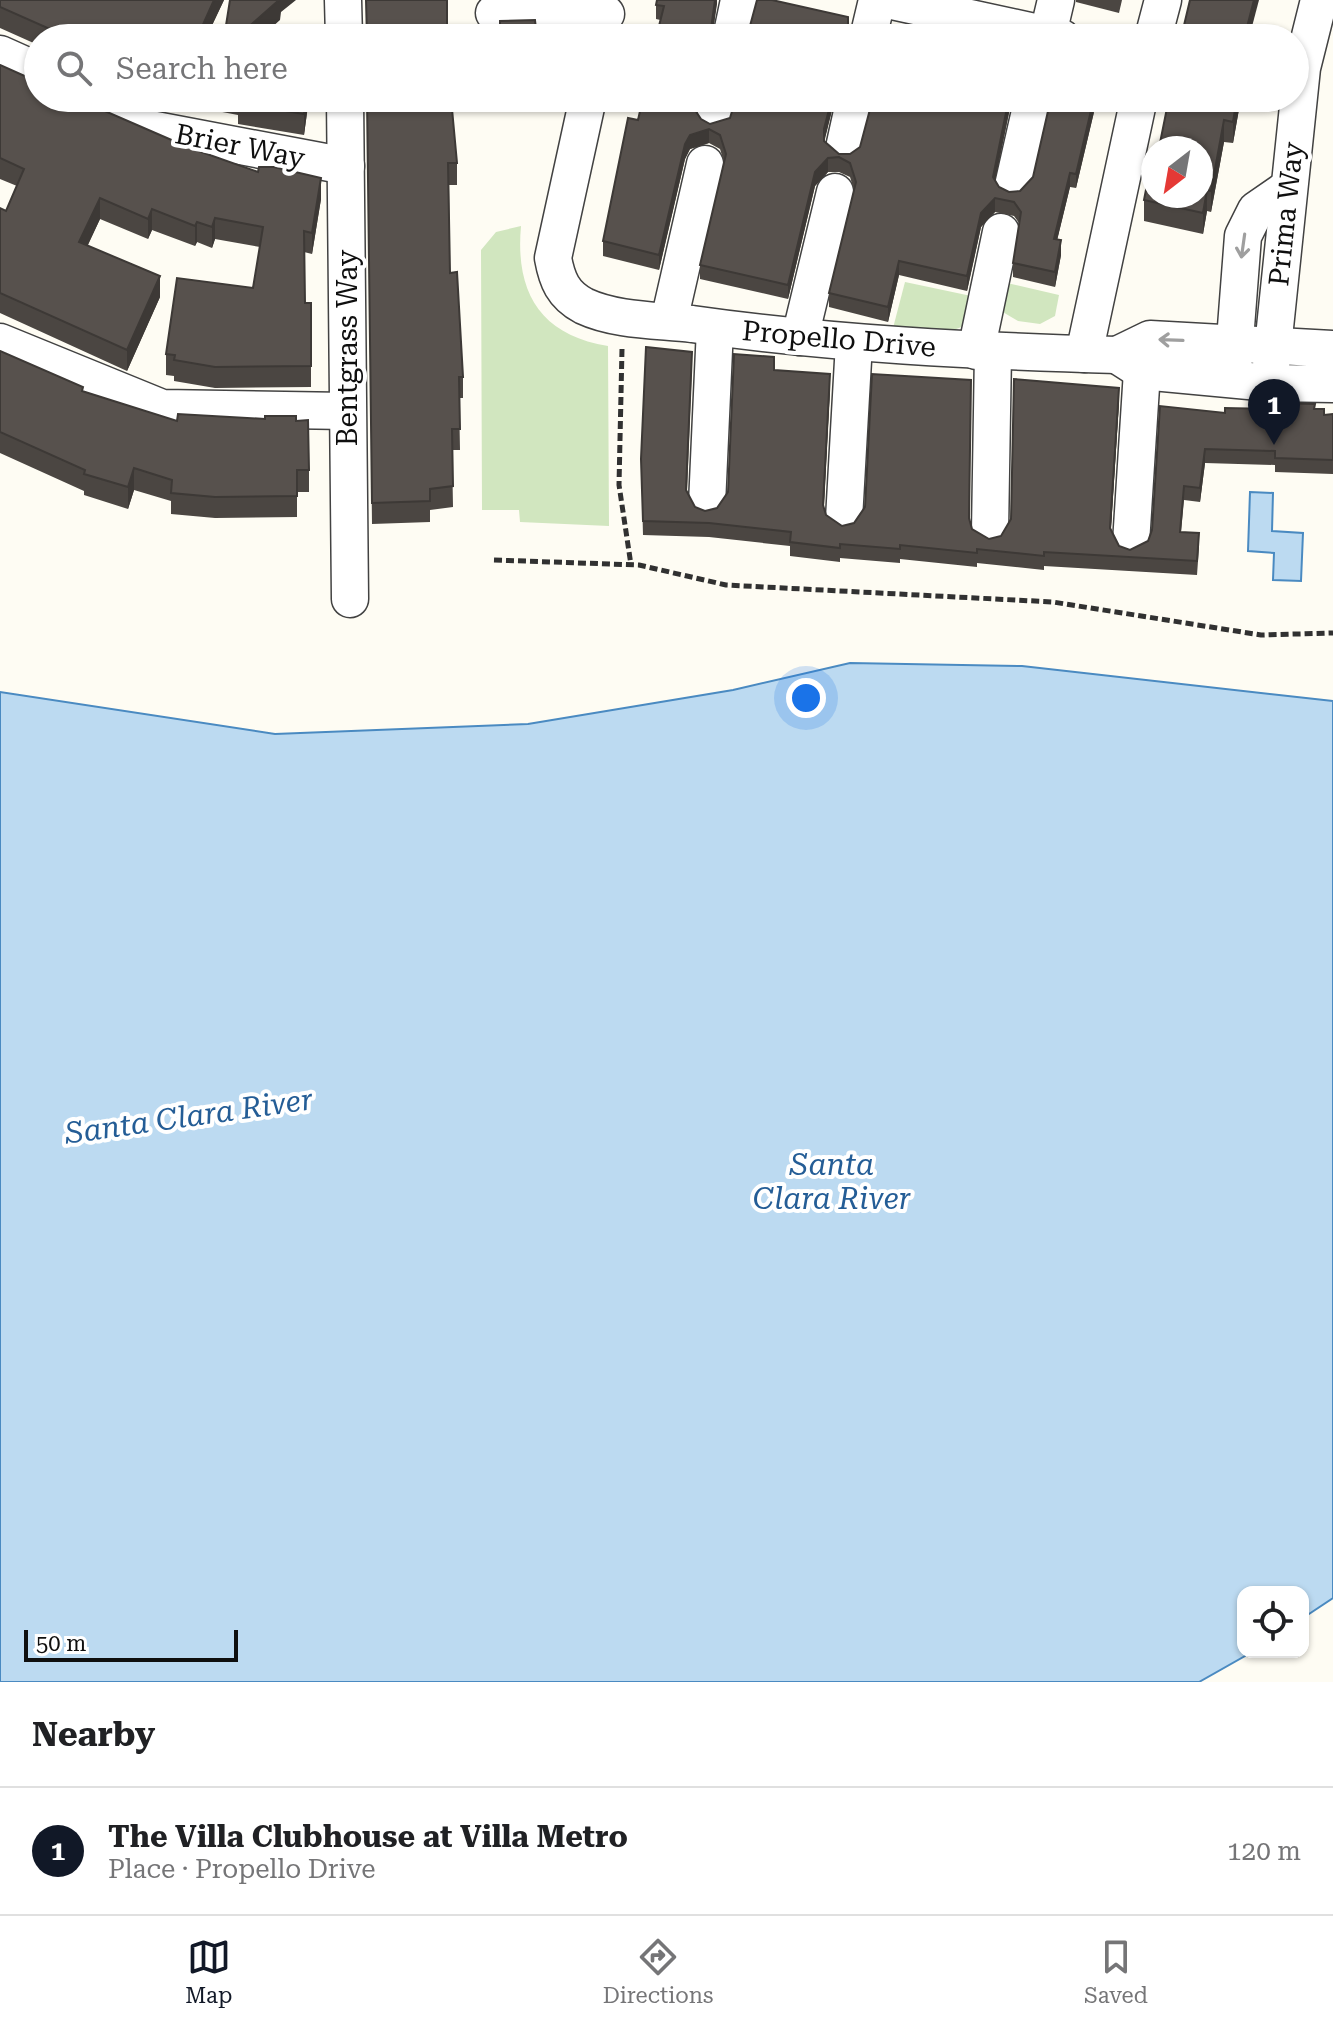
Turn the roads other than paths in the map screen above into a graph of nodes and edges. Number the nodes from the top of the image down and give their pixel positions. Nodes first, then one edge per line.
1 (343, 0) edge
2 (739, 0) edge
3 (877, 0) edge
4 (887, 0) edge
5 (1056, 0) edge
6 (1163, 0) edge
7 (1319, 0) edge
8 (494, 13) dead end
9 (605, 17) edge
10 (344, 24) edge
11 (734, 24) edge
12 (871, 24) edge
13 (994, 24) edge
14 (1053, 24) edge
15 (1157, 24) edge
16 (1309, 40) edge
17 (0, 54) edge
18 (24, 65) edge
19 (118, 112) edge
20 (345, 112) edge
21 (585, 112) edge
22 (852, 112) edge
23 (1030, 112) edge
24 (1138, 112) edge
25 (1297, 112) edge
26 (844, 148) dead end
27 (705, 164) dead end
28 (346, 166) junction
29 (1013, 186) dead end
30 (1288, 188) junction
31 (835, 192) dead end
32 (1001, 232) dead end
33 (669, 321) junction
34 (715, 328) junction
35 (800, 337) junction
36 (0, 342) edge
37 (1234, 342) junction
38 (854, 343) junction
39 (1271, 345) junction
40 (1333, 349) edge
41 (984, 351) junction
42 (1114, 360) junction
43 (1232, 380) junction
44 (1270, 383) junction
45 (1333, 384) edge
46 (347, 411) junction
47 (707, 504) dead end
48 (844, 519) dead end
49 (990, 532) dead end
50 (1131, 543) dead end
51 (350, 599) dead end

1 - 10 street
2 - 11 street
3 - 12 street
4 - 13 street
5 - 14 street
6 - 15 street
7 - 16 street, Prima Way
8 - 9 street
17 - 18 street
19 - 28 street, Brier Way
20 - 28 street, Bentgrass Way
21 - 33 street, Propello Drive
22 - 26 street
23 - 29 street
24 - 42 street
25 - 30 street, Prima Way
27 - 33 street
28 - 46 street, Bentgrass Way
30 -> 37 street
30 - 39 street, Prima Way
31 - 35 street
32 - 41 street
33 - 34 street, Propello Drive
34 - 35 street, Propello Drive
34 - 47 street
35 - 38 street, Propello Drive
36 - 46 street
37 - 39 street, Propello Drive
37 -> 42 street, Propello Drive
37 - 43 street
38 - 41 street, Propello Drive
38 - 48 street
39 - 40 street, Propello Drive
39 - 44 street, Prima Way
41 - 42 street, Propello Drive
41 - 49 street
42 - 43 street, Propello Drive
42 - 50 street
43 - 44 street, Propello Drive
44 - 45 street, Propello Drive
46 - 51 street, Bentgrass Way

